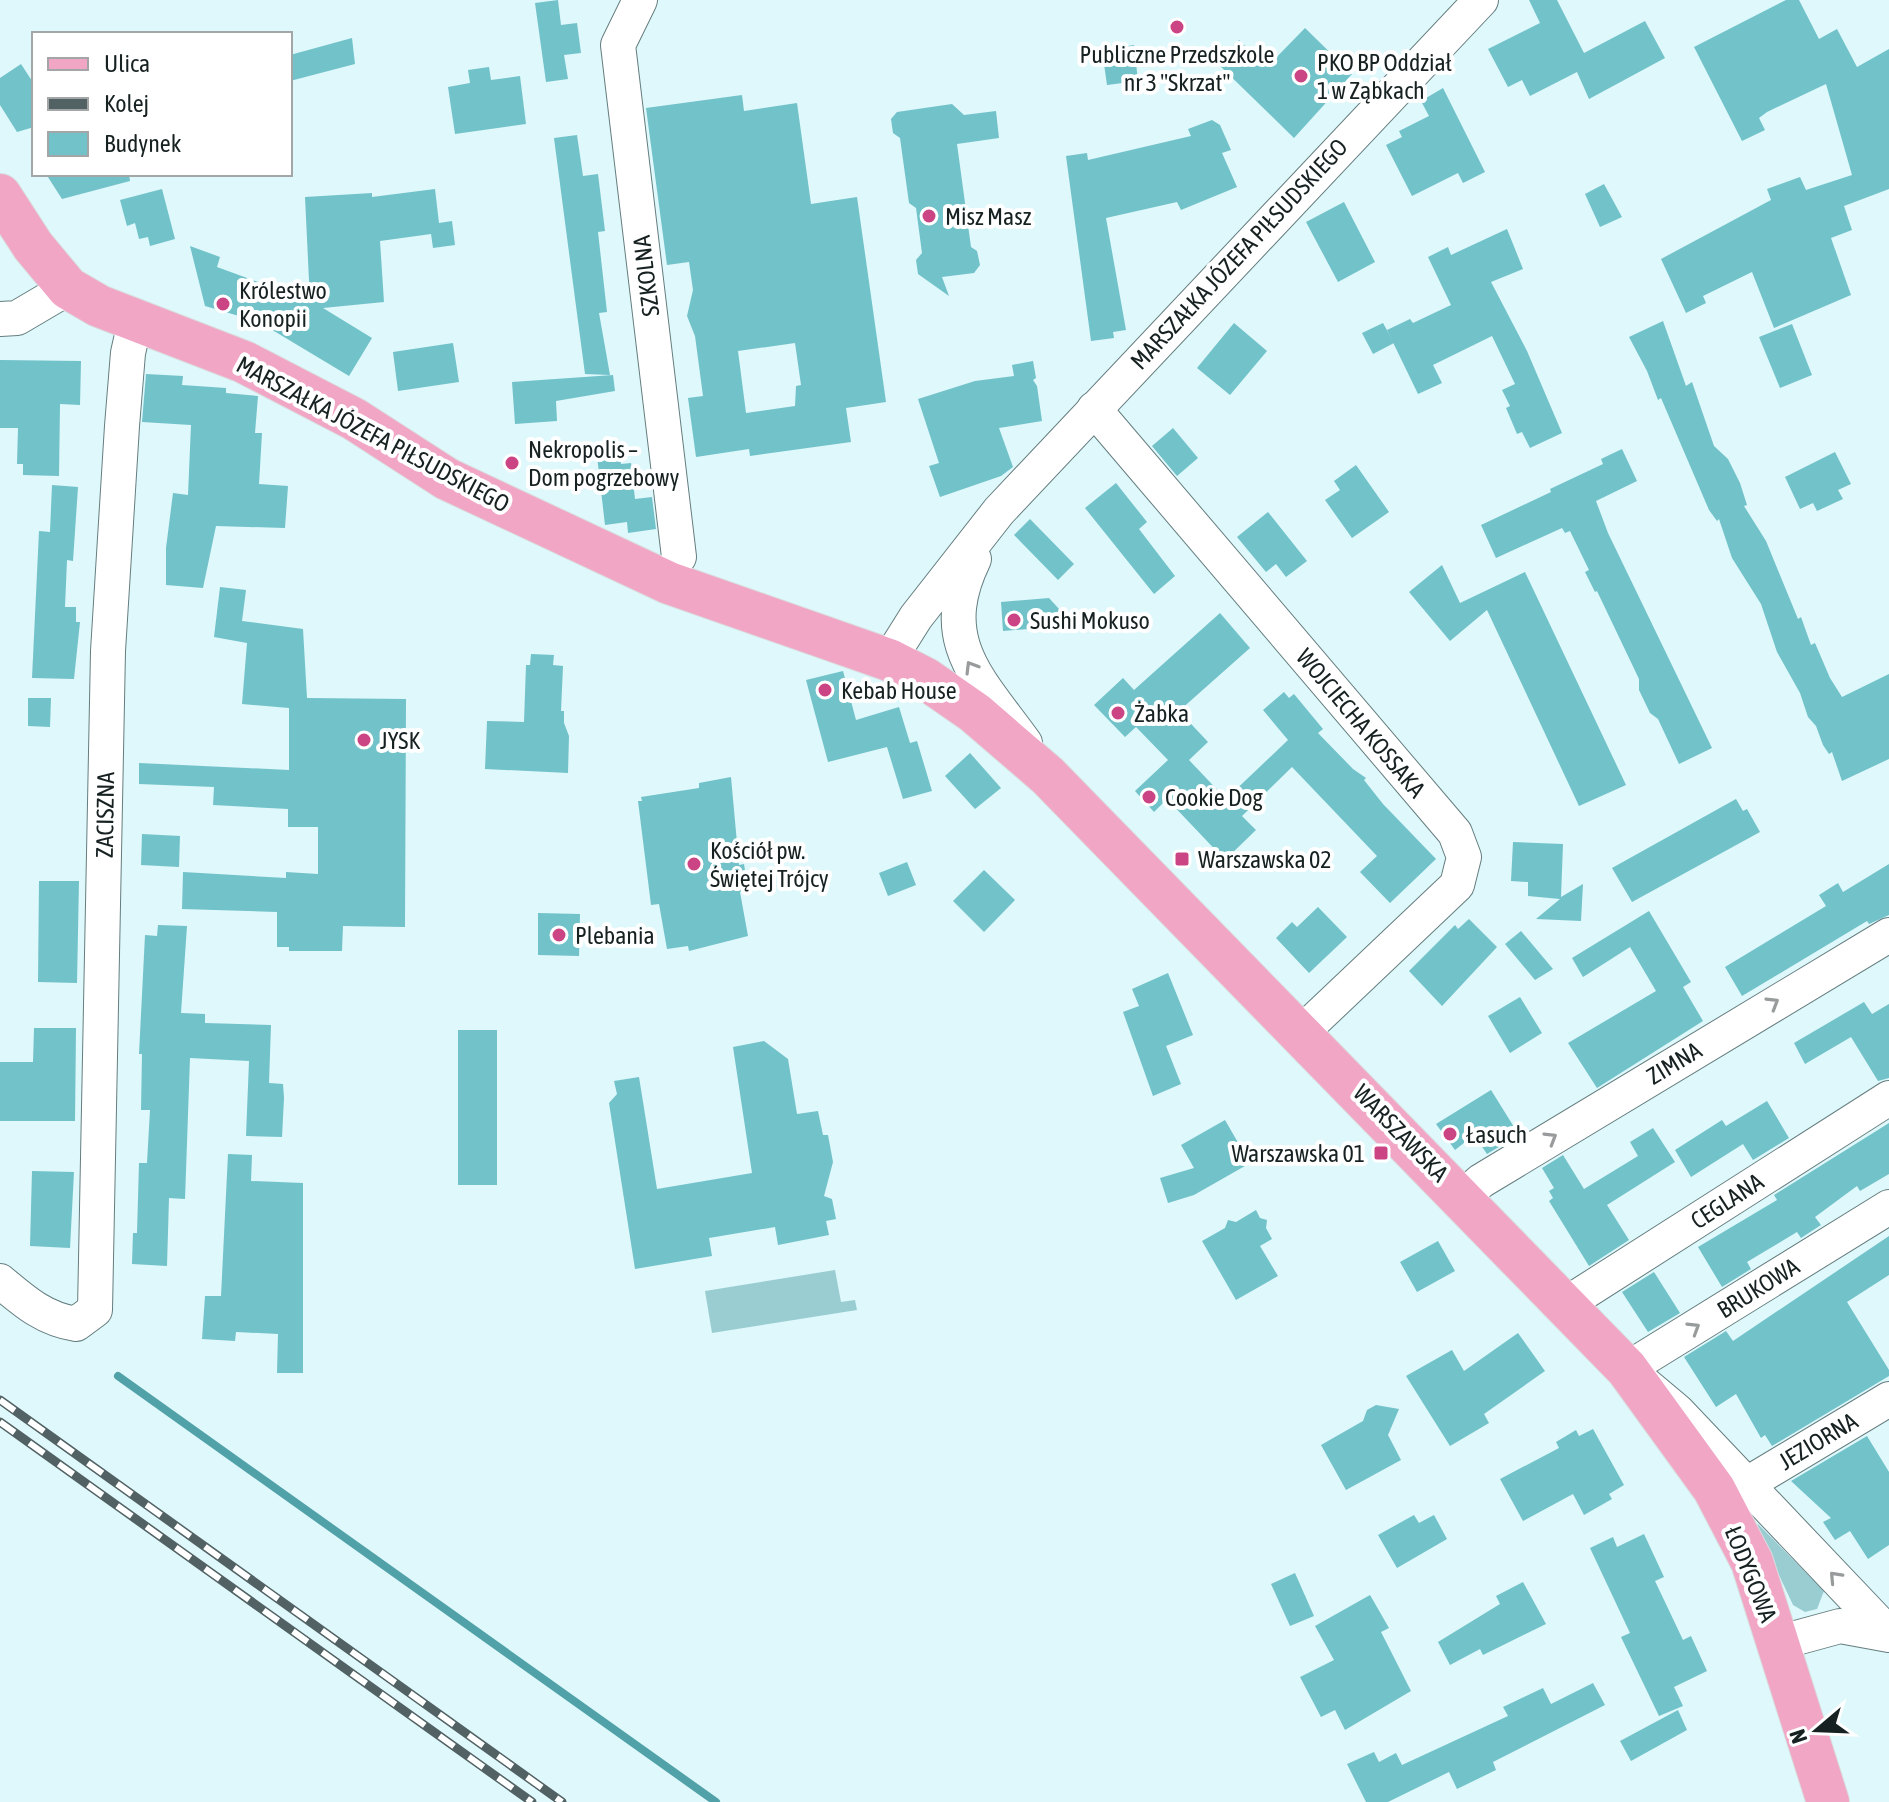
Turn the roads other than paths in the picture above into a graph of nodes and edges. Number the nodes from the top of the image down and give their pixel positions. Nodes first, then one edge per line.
1 (640, 0) edge
2 (1481, 0) edge
3 (0, 195) edge
4 (68, 288) junction
5 (0, 319) edge
6 (135, 322) junction
7 (1094, 409) junction
8 (999, 511) junction
9 (679, 557) dead end
10 (889, 660) junction
11 (1048, 776) junction
12 (1889, 935) edge
13 (1302, 1032) junction
14 (1889, 1098) edge
15 (1463, 1197) junction
16 (1889, 1207) edge
17 (0, 1281) edge
18 (1566, 1304) junction
19 (1627, 1369) junction
20 (1889, 1399) edge
21 (1747, 1484) junction
22 (1889, 1634) edge
23 (1778, 1643) junction
24 (1828, 1802) edge

1 - 9 street, SZKOLNA
2 - 7 street, MARSZAŁKA JÓZEFA PIŁSUDSKIEGO
3 - 4 main road
4 - 5 street
4 - 6 main road, MARSZAŁKA JÓZEFA PIŁSUDSKIEGO
6 - 10 main road, MARSZAŁKA JÓZEFA PIŁSUDSKIEGO
6 - 17 street, ZACISZNA
7 - 8 street, MARSZAŁKA JÓZEFA PIŁSUDSKIEGO
7 - 13 street, WOJCIECHA KOSSAKA
8 - 10 street, MARSZAŁKA JÓZEFA PIŁSUDSKIEGO
11 -> 8 street, MARSZAŁKA JÓZEFA PIŁSUDSKIEGO
10 - 11 main road, WARSZAWSKA
11 - 13 main road, WARSZAWSKA
15 -> 12 street, ZIMNA
13 - 15 main road, WARSZAWSKA
14 - 18 street, CEGLANA
15 - 18 main road, WARSZAWSKA
19 -> 16 street, BRUKOWA
18 - 19 main road, WARSZAWSKA
19 - 21 street, WARSZAWSKA
19 - 23 main road, ŁODYGOWA
20 - 21 street, JEZIORNA
22 -> 21 street, WARSZAWSKA
22 - 23 street
23 - 24 main road, ŁODYGOWA

